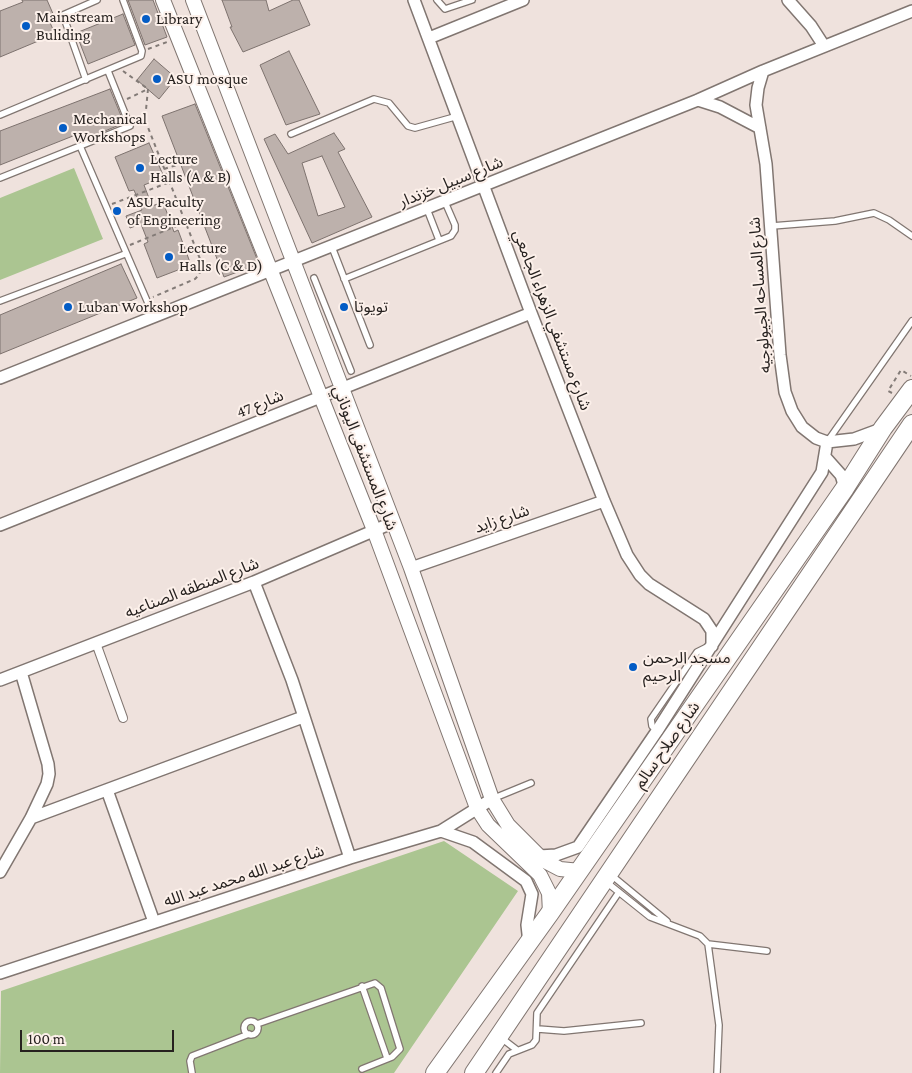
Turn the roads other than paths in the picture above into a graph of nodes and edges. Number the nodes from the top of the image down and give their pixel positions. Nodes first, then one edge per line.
1 (97, 0) edge
2 (123, 0) edge
3 (163, 0) edge
4 (193, 0) edge
5 (414, 0) edge
6 (438, 0) edge
7 (472, 0) edge
8 (523, 0) edge
9 (788, 0) edge
10 (912, 11) edge
11 (429, 38) junction
12 (824, 46) junction
13 (108, 71) junction
14 (763, 71) junction
15 (86, 80) junction
16 (698, 100) junction
17 (0, 115) edge
18 (458, 116) junction
19 (760, 128) junction
20 (291, 134) dead end
21 (80, 146) junction
22 (0, 178) edge
23 (484, 186) junction
24 (445, 202) junction
25 (426, 209) junction
26 (772, 226) junction
27 (912, 236) edge
28 (439, 240) junction
29 (332, 247) junction
30 (124, 251) junction
31 (293, 263) junction
32 (272, 271) junction
33 (314, 278) dead end
34 (344, 278) junction
35 (0, 301) edge
36 (531, 312) junction
37 (154, 317) junction
38 (912, 321) edge
39 (326, 327) junction
40 (370, 345) dead end
41 (351, 371) dead end
42 (0, 378) edge
43 (342, 389) junction
44 (912, 389) edge
45 (322, 397) junction
46 (912, 424) edge
47 (882, 428) junction
48 (827, 442) junction
49 (825, 457) junction
50 (844, 488) junction
51 (604, 501) junction
52 (394, 522) junction
53 (0, 525) edge
54 (374, 530) junction
55 (411, 568) junction
56 (254, 582) junction
57 (735, 608) junction
58 (704, 619) junction
59 (96, 643) junction
60 (712, 646) junction
61 (21, 672) junction
62 (0, 680) edge
63 (303, 716) junction
64 (123, 718) dead end
65 (531, 782) dead end
66 (107, 790) junction
67 (492, 799) junction
68 (476, 808) junction
69 (31, 818) junction
70 (441, 831) junction
71 (538, 856) junction
72 (350, 858) junction
73 (580, 870) junction
74 (0, 872) edge
75 (603, 891) junction
76 (619, 892) junction
77 (550, 913) junction
78 (154, 922) junction
79 (668, 922) junction
80 (529, 943) junction
81 (708, 944) junction
82 (767, 952) dead end
83 (0, 972) edge
84 (362, 986) junction
85 (522, 1001) junction
86 (537, 1013) junction
87 (641, 1023) dead end
88 (257, 1024) junction
89 (538, 1029) junction
90 (249, 1034) junction
91 (499, 1035) junction
92 (517, 1050) junction
93 (387, 1058) junction
94 (362, 1069) dead end
95 (497, 1072) edge
96 (192, 1073) edge
97 (435, 1073) edge
98 (474, 1073) edge
99 (717, 1073) edge

1 - 15 lane
2 - 13 lane
3 - 32 street, شارع المستشفى اليوناني
4 - 31 street, شارع المستشفى اليوناني
5 - 11 street, شارع مستشفي الزهراء الجامعي
6 - 7 lane
8 - 11 street
9 - 12 street
10 - 12 street, شارع سبيل خزندار
11 - 18 street, شارع مستشفي الزهراء الجامعي
12 - 14 street, شارع سبيل خزندار
13 - 15 lane
13 - 21 lane
14 - 16 street, شارع سبيل خزندار
14 - 19 street, شارع المساحه الجيولوجيه
15 - 17 lane
16 - 19 street
16 - 23 street, شارع سبيل خزندار
18 - 20 lane
18 - 23 street, شارع مستشفي الزهراء الجامعي
19 - 26 street, شارع المساحه الجيولوجيه
21 - 22 lane
21 - 30 lane
23 - 24 street, شارع سبيل خزندار
23 - 36 street, شارع مستشفي الزهراء الجامعي
24 - 25 street, شارع سبيل خزندار
24 - 28 lane
25 - 28 lane
25 - 29 street, شارع سبيل خزندار
26 - 27 lane
26 - 48 street, شارع المساحه الجيولوجيه
28 - 34 lane
29 - 31 street, شارع سبيل خزندار
29 - 34 lane
30 - 35 lane
30 - 37 lane
31 - 32 street, شارع سبيل خزندار
31 - 39 street, شارع المستشفى اليوناني
32 - 37 street, شارع سبيل خزندار
32 - 45 street, شارع المستشفى اليوناني
33 - 39 lane
34 - 40 lane
36 - 43 street, شارع 47
36 - 51 street, شارع مستشفي الزهراء الجامعي
37 - 42 street, شارع سبيل خزندار
38 - 48 lane
39 - 41 lane
39 - 43 street, شارع المستشفى اليوناني
43 - 45 street, شارع 47
43 - 52 street, شارع المستشفى اليوناني
44 - 47 highway, شارع صلاح سالم
45 - 53 street, شارع 47
45 - 54 street, شارع المستشفى اليوناني
46 - 75 highway, شارع صلاح سالم
47 - 48 street
47 - 50 highway, شارع صلاح سالم
48 - 49 street
49 - 50 street
49 - 57 street
50 - 73 highway, شارع صلاح سالم
51 - 55 street, شارع زايد
51 - 58 street, شارع مستشفي الزهراء الجامعي
52 - 54 street, شارع المنطقه الصناعيه
52 - 55 street, شارع المستشفى اليوناني
54 - 56 street, شارع المنطقه الصناعيه
54 - 68 street, شارع المستشفى اليوناني
55 - 67 street, شارع المستشفى اليوناني
56 - 59 street, شارع المنطقه الصناعيه
56 - 63 street
57 - 58 street
57 - 60 street
58 - 60 street
59 - 61 street, شارع المنطقه الصناعيه
59 - 64 street
60 - 71 street
61 - 62 street, شارع المنطقه الصناعيه
61 - 69 street
63 - 66 street
63 - 72 street
65 - 67 lane
66 - 69 street
66 - 78 street
67 - 68 street, شارع عبد الله محمد عبد الله
67 - 71 street, شارع المستشفى اليوناني
68 - 70 street, شارع عبد الله محمد عبد الله
68 - 77 street, شارع المستشفى اليوناني
69 - 74 street
70 - 72 street, شارع عبد الله محمد عبد الله
70 - 80 street
71 - 73 street, شارع المستشفى اليوناني
72 - 78 street, شارع عبد الله محمد عبد الله
73 - 77 highway, شارع صلاح سالم
75 - 76 lane
75 - 76 lane
75 - 79 lane
75 - 85 highway, شارع صلاح سالم
75 - 86 lane
76 - 79 lane
77 - 80 highway, شارع صلاح سالم
78 - 83 street, شارع عبد الله محمد عبد الله
79 - 81 lane
80 - 97 highway, شارع صلاح سالم
81 - 82 lane
81 - 99 lane
84 - 88 lane
84 - 93 lane
84 - 93 lane
85 - 86 lane
85 - 91 highway, شارع صلاح سالم
86 - 89 lane
87 - 89 lane
88 - 90 lane
88 - 90 lane
89 - 92 lane
90 - 96 lane
91 - 92 lane
91 - 98 highway, شارع صلاح سالم
92 - 95 lane
93 - 94 lane

